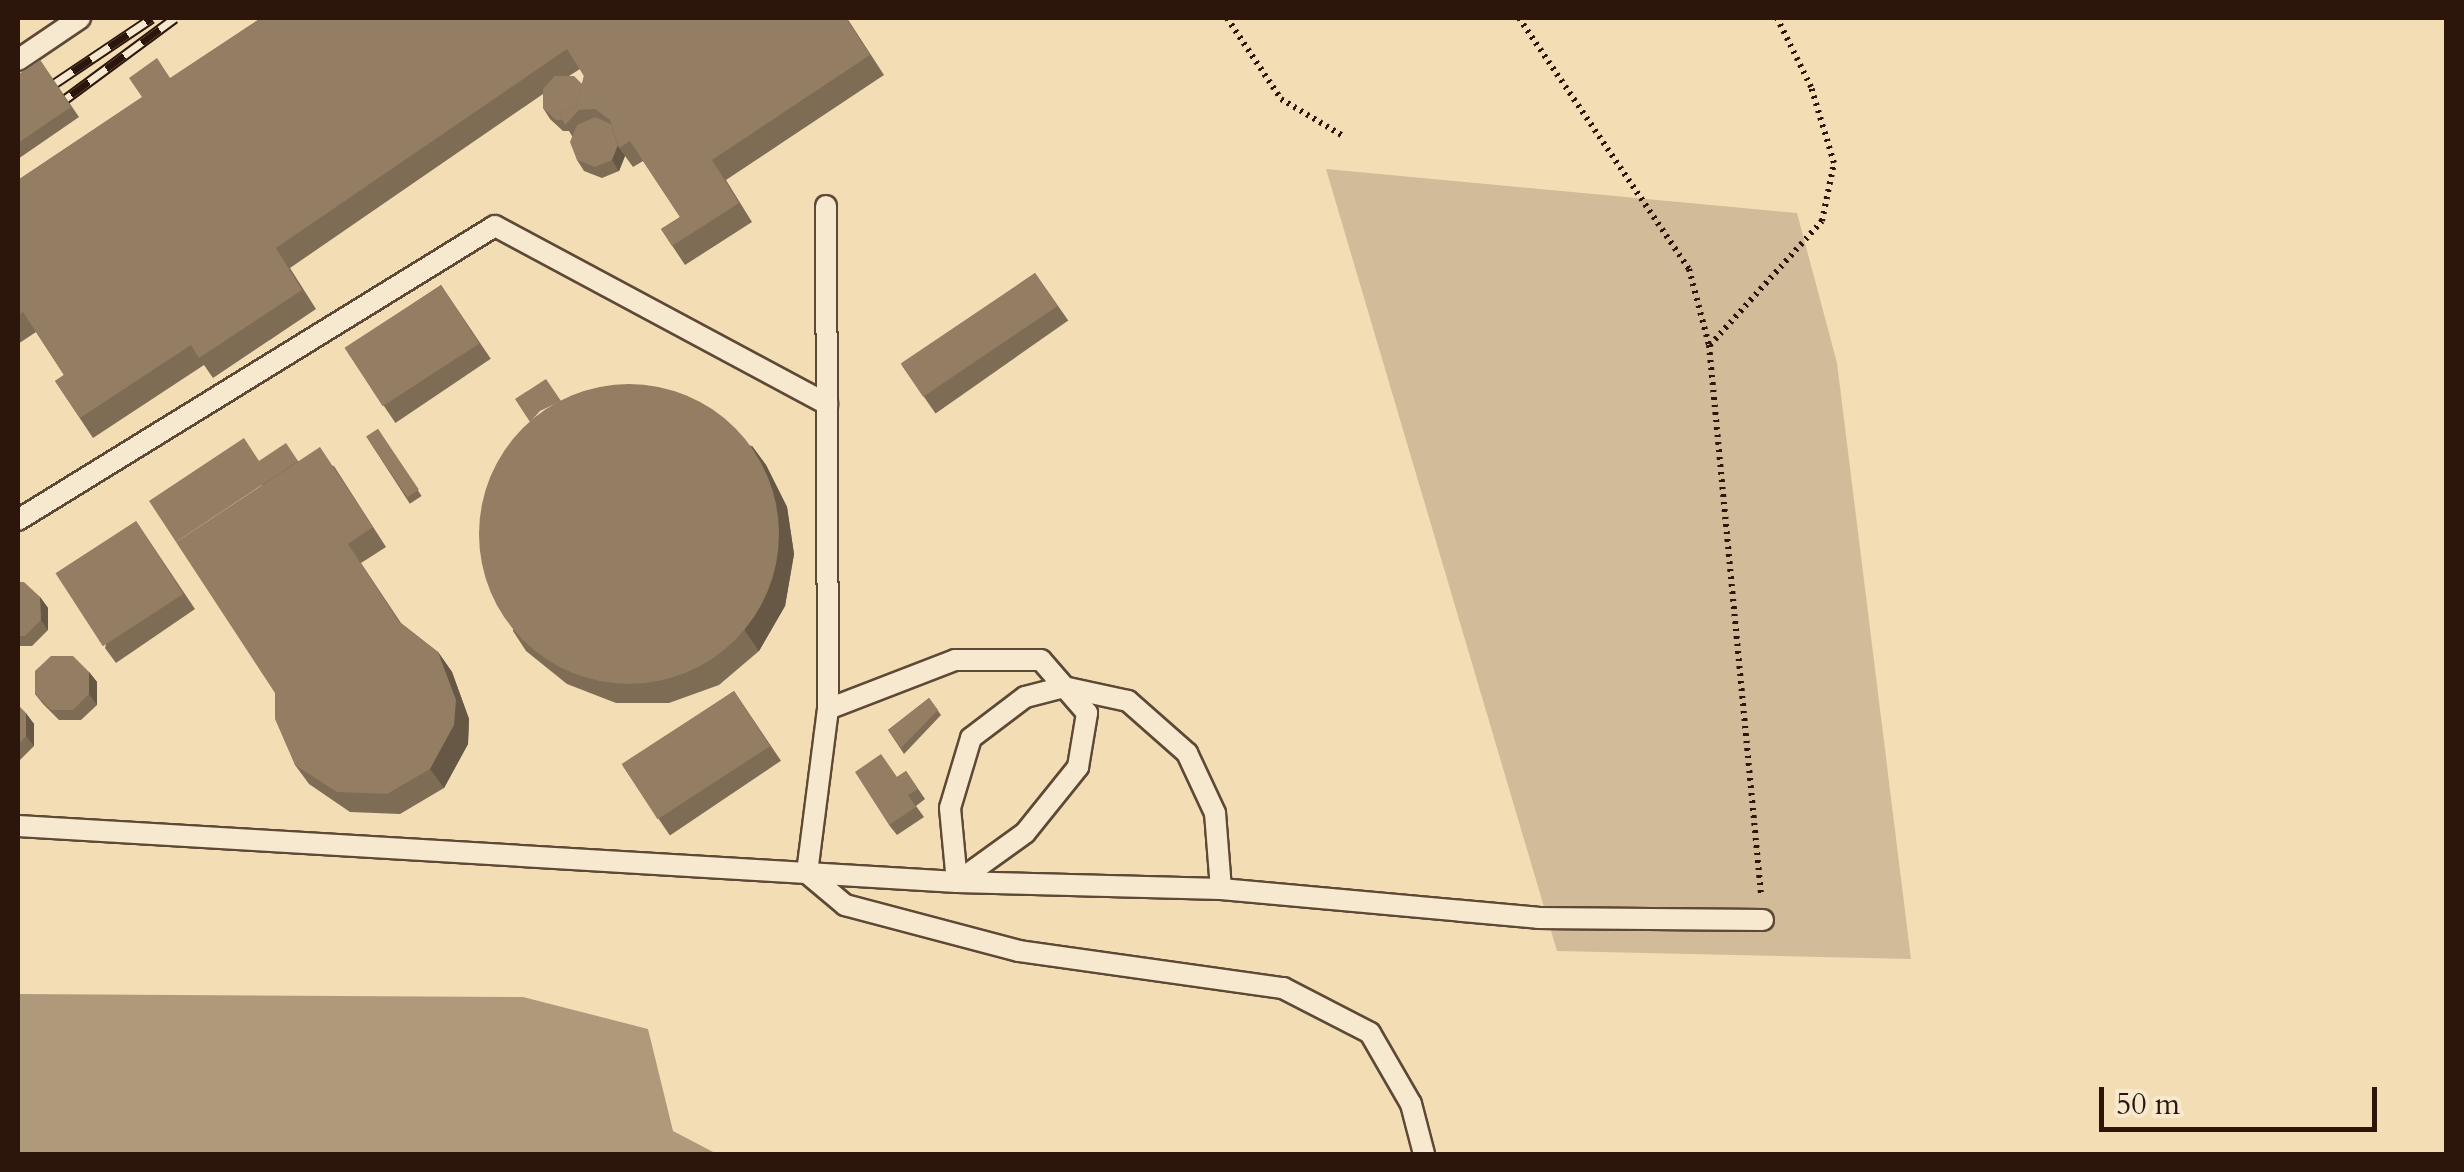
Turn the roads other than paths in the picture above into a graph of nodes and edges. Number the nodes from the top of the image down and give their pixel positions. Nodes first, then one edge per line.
1 (80, 18) edge
2 (18, 60) edge
3 (826, 206) dead end
4 (827, 404) junction
5 (18, 520) edge
6 (1064, 687) junction
7 (828, 709) junction
8 (18, 826) edge
9 (807, 873) junction
10 (957, 882) junction
11 (1221, 889) junction
12 (1763, 920) road end
13 (1424, 1154) edge

1 - 2 lane
3 - 4 lane
4 - 5 lane
4 - 7 lane
6 - 7 lane
6 - 10 lane
6 - 10 lane
6 - 11 lane
7 - 9 lane
8 - 9 lane
9 - 10 lane
9 - 13 lane
10 - 11 lane
11 - 12 lane

